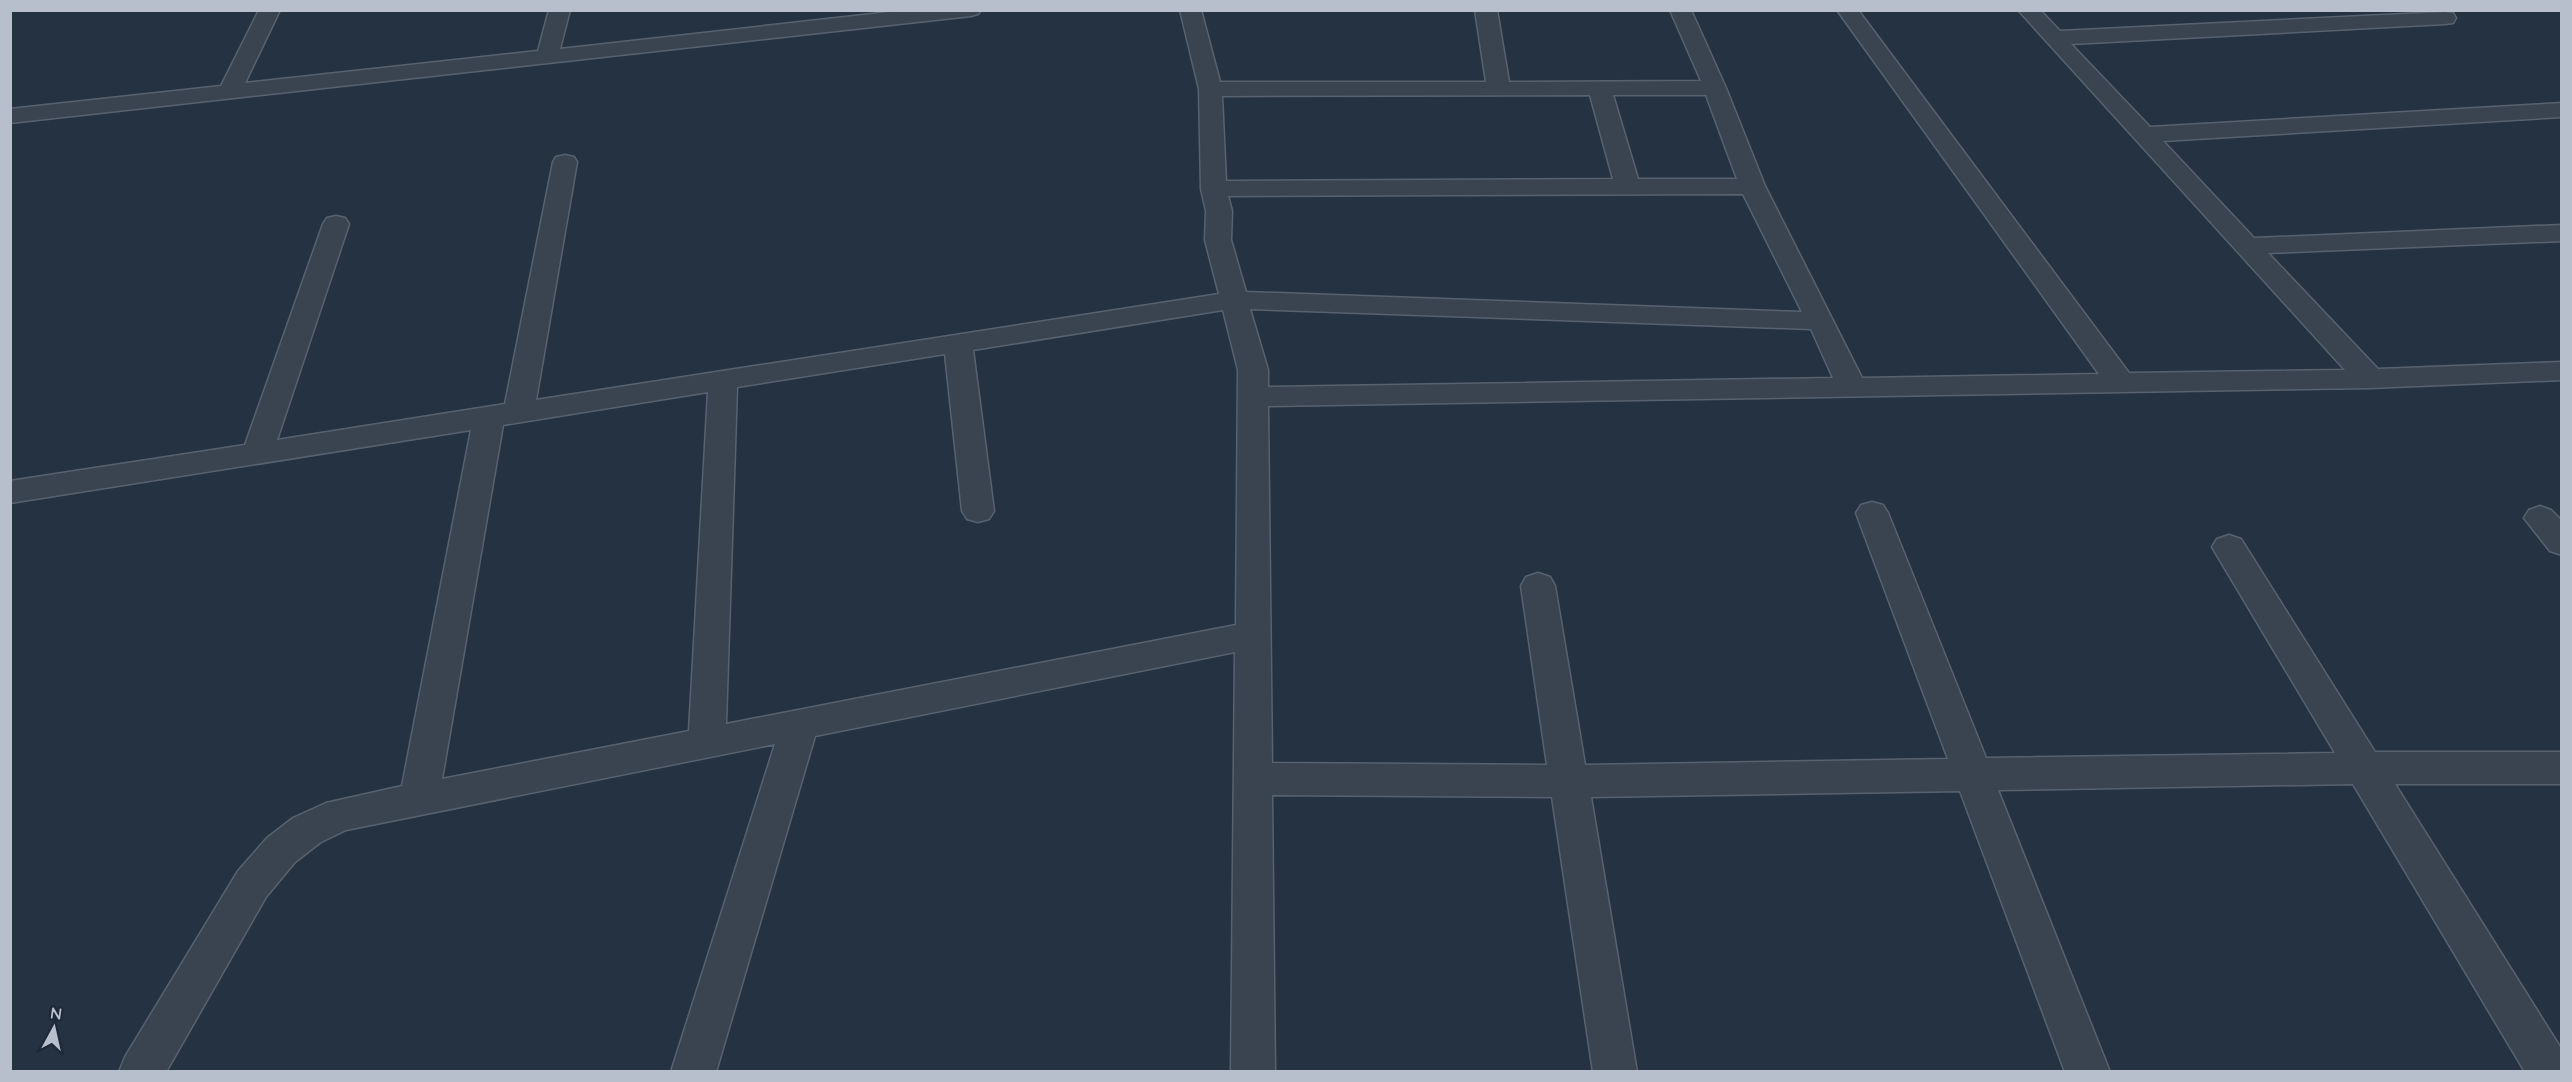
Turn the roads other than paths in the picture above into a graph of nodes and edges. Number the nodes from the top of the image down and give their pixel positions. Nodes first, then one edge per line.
1 (270, 10) edge
2 (560, 10) edge
3 (971, 10) edge
4 (1190, 10) edge
5 (1486, 10) edge
6 (1680, 10) edge
7 (1847, 10) edge
8 (2028, 10) edge
9 (2225, 10) edge
10 (860, 16) edge
11 (2445, 18) dead end
12 (2246, 28) junction
13 (2054, 38) junction
14 (547, 57) junction
15 (1499, 88) junction
16 (1599, 88) junction
17 (1715, 88) junction
18 (1210, 89) junction
19 (229, 92) junction
20 (2562, 110) edge
21 (10, 116) edge
22 (2143, 135) junction
23 (565, 162) dead end
24 (1752, 186) junction
25 (1628, 187) junction
26 (1214, 189) junction
27 (336, 224) dead end
28 (2562, 233) edge
29 (2246, 246) junction
30 (1236, 300) junction
31 (1821, 321) junction
32 (958, 344) junction
33 (2562, 371) edge
34 (2370, 378) junction
35 (723, 380) junction
36 (2120, 382) junction
37 (1851, 386) junction
38 (1254, 397) junction
39 (504, 415) junction
40 (257, 454) junction
41 (10, 492) edge
42 (978, 512) dead end
43 (1872, 513) dead end
44 (2540, 518) dead end
45 (2562, 543) edge
46 (2229, 547) dead end
47 (1538, 586) dead end
48 (1254, 635) junction
49 (801, 724) junction
50 (708, 743) junction
51 (2365, 768) junction
52 (2562, 768) edge
53 (1973, 775) junction
54 (1252, 779) junction
55 (1569, 781) junction
56 (419, 799) junction
57 (141, 1071) edge
58 (693, 1071) edge
59 (1253, 1071) edge
60 (1615, 1071) edge
61 (2088, 1071) edge
62 (2550, 1071) edge

1 - 19 street
2 - 14 street
3 - 10 street
4 - 18 street
5 - 15 street
6 - 17 street
7 - 36 street
8 - 13 street
9 - 12 street
10 - 14 street
11 - 12 street
12 - 13 street
13 - 22 street
14 - 19 street
15 - 16 street
15 - 18 street
16 - 17 street
16 - 25 street
17 - 24 street
18 - 26 street
19 - 21 street
20 - 22 street
22 - 29 street
23 - 39 street
24 - 25 street
24 - 31 street
25 - 26 street
26 - 30 street
27 - 40 street
28 - 29 street
29 - 34 street
30 - 31 street
30 - 32 street
30 - 38 street
31 - 37 street
32 - 35 street
32 - 42 street
33 - 34 street
34 - 36 street
35 - 39 street
35 - 50 street
36 - 37 street
37 - 38 street
38 - 48 street
39 - 40 street
39 - 56 street
40 - 41 street
43 - 53 street
44 - 45 street
46 - 51 street
47 - 55 street
48 - 49 street
48 - 54 street
49 - 50 street
49 - 58 street
50 - 56 street
51 - 52 street
51 - 53 street
51 - 62 street
53 - 55 street
53 - 61 street
54 - 55 street
54 - 59 street
55 - 60 street
56 - 57 street

